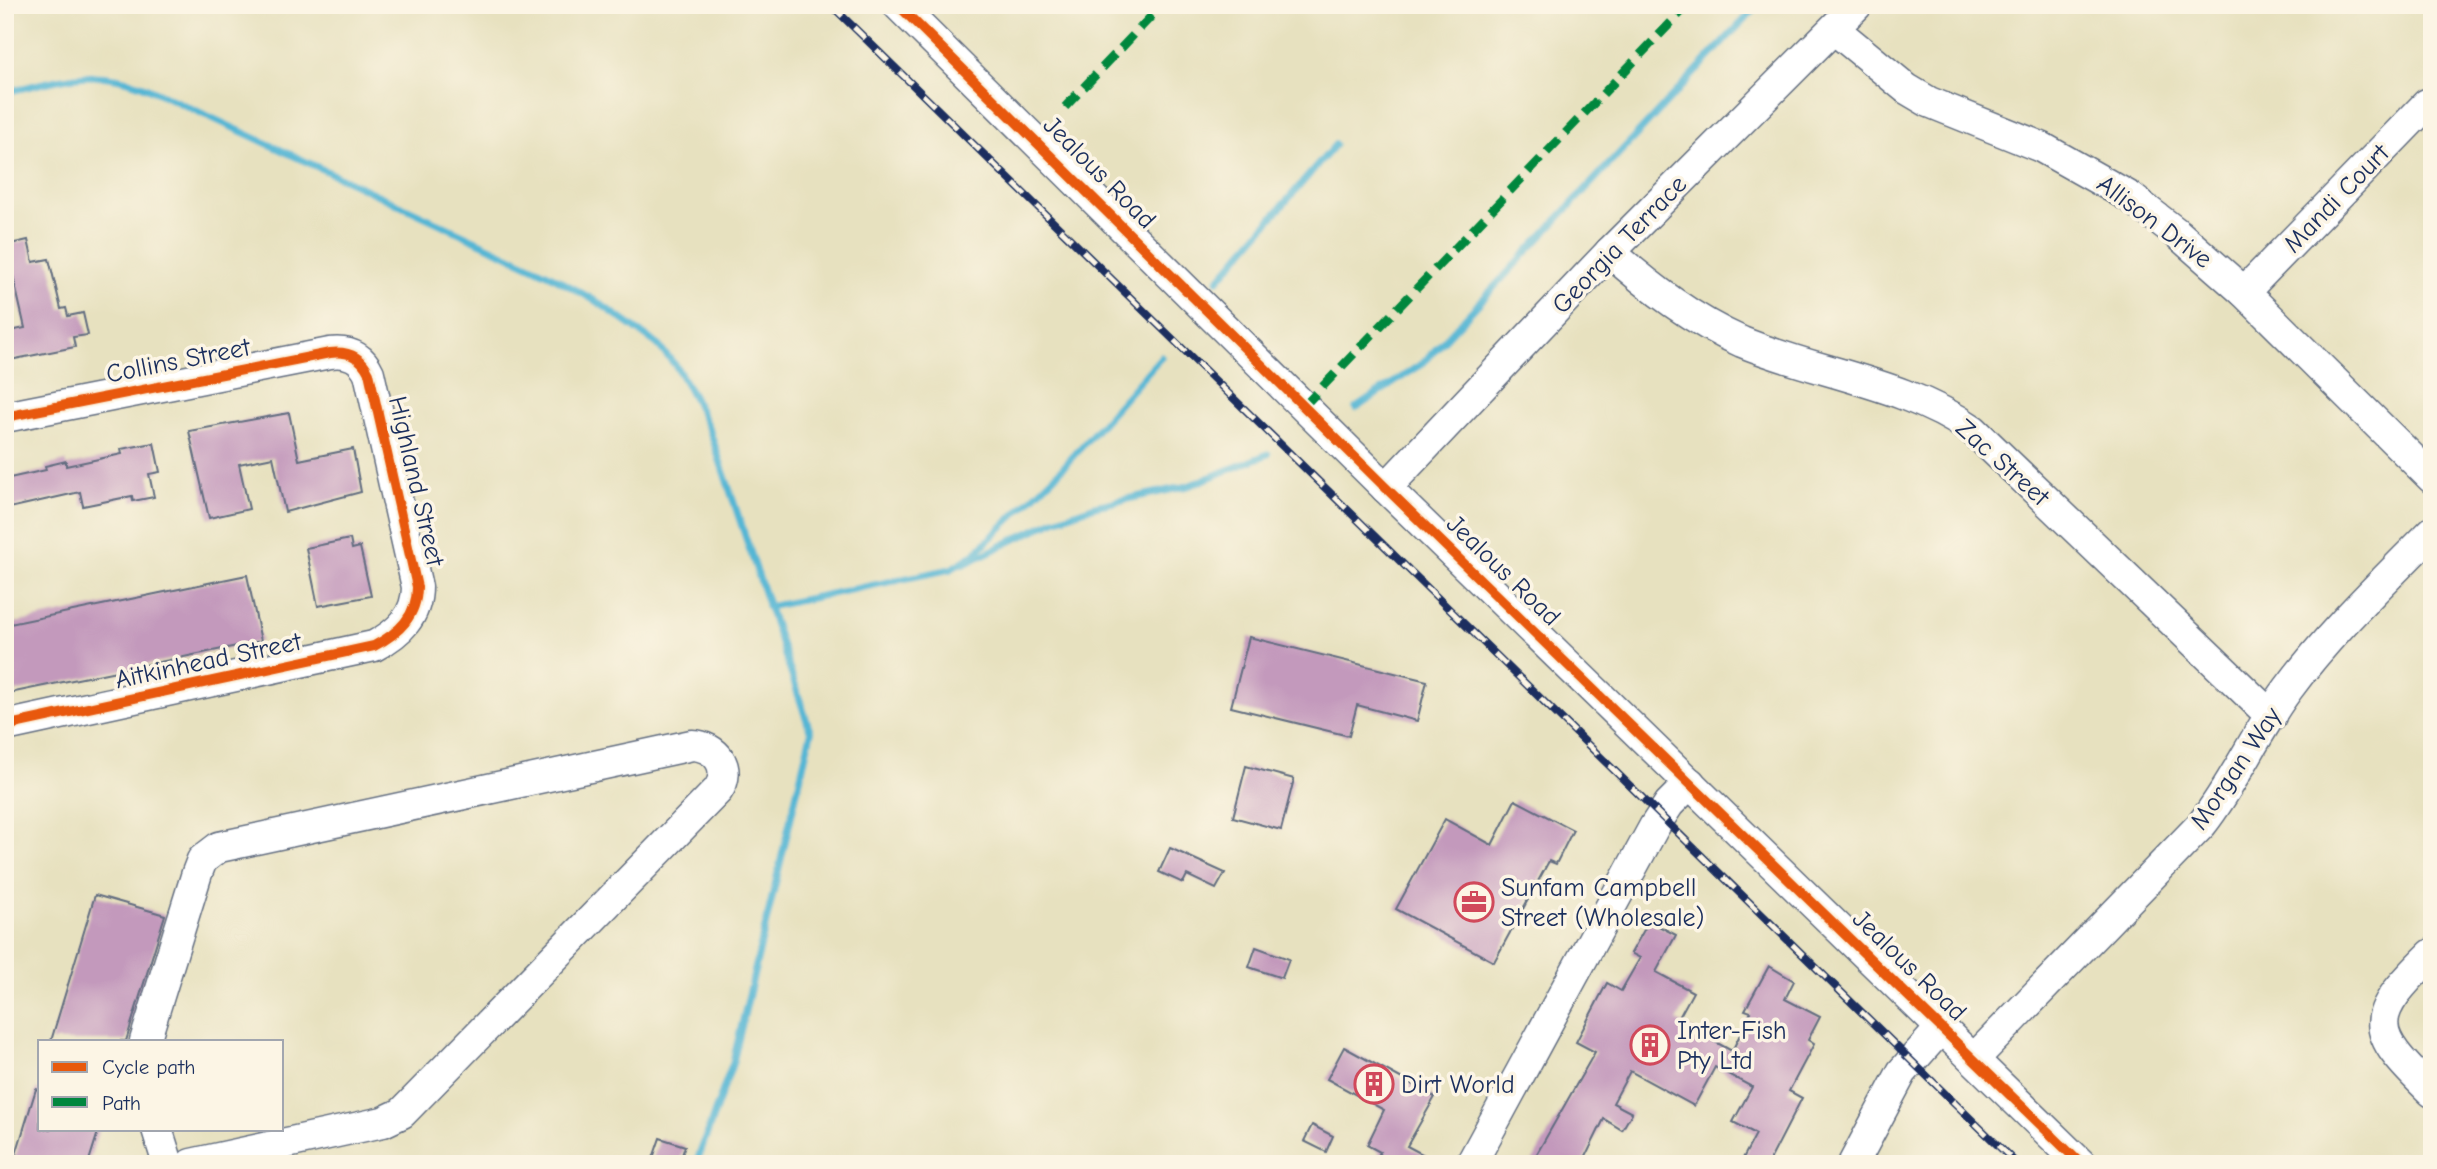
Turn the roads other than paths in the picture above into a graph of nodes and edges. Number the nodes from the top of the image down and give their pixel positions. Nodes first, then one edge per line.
1 (898, 5) edge
2 (1857, 5) edge
3 (1834, 29) junction
4 (2427, 104) dead end
5 (1610, 252) junction
6 (2244, 292) junction
7 (358, 358) joint
8 (5, 418) edge
9 (2432, 478) edge
10 (1386, 488) junction
11 (2432, 532) edge
12 (409, 617) joint
13 (2271, 716) junction
14 (5, 726) edge
15 (1690, 783) junction
16 (2432, 954) edge
17 (1941, 1028) junction
18 (145, 1040) edge
19 (1974, 1059) junction
20 (2432, 1092) edge
21 (157, 1130) edge
22 (168, 1164) edge
23 (191, 1164) edge
24 (1471, 1164) edge
25 (1853, 1164) edge
26 (2081, 1164) edge

1 - 10 street, Jealous Road
2 - 3 street, Georgia Terrace
3 - 5 street, Georgia Terrace
3 - 6 street, Allison Drive
4 - 6 street, Mandi Court
5 - 10 street, Georgia Terrace
5 - 13 street, Zac Street
6 - 9 street, Allison Drive
7 - 8 street, Collins Street
7 - 12 street, Highland Street
10 - 15 street, Jealous Road
11 - 13 street, Morgan Way
12 - 14 street, Aitkinhead Street
13 - 19 street, Morgan Way
15 - 17 street, Jealous Road
15 - 24 street
16 - 20 street
17 - 19 street, Jealous Road
17 - 25 street
18 - 23 street
19 - 26 street, Jealous Road
21 - 22 street

